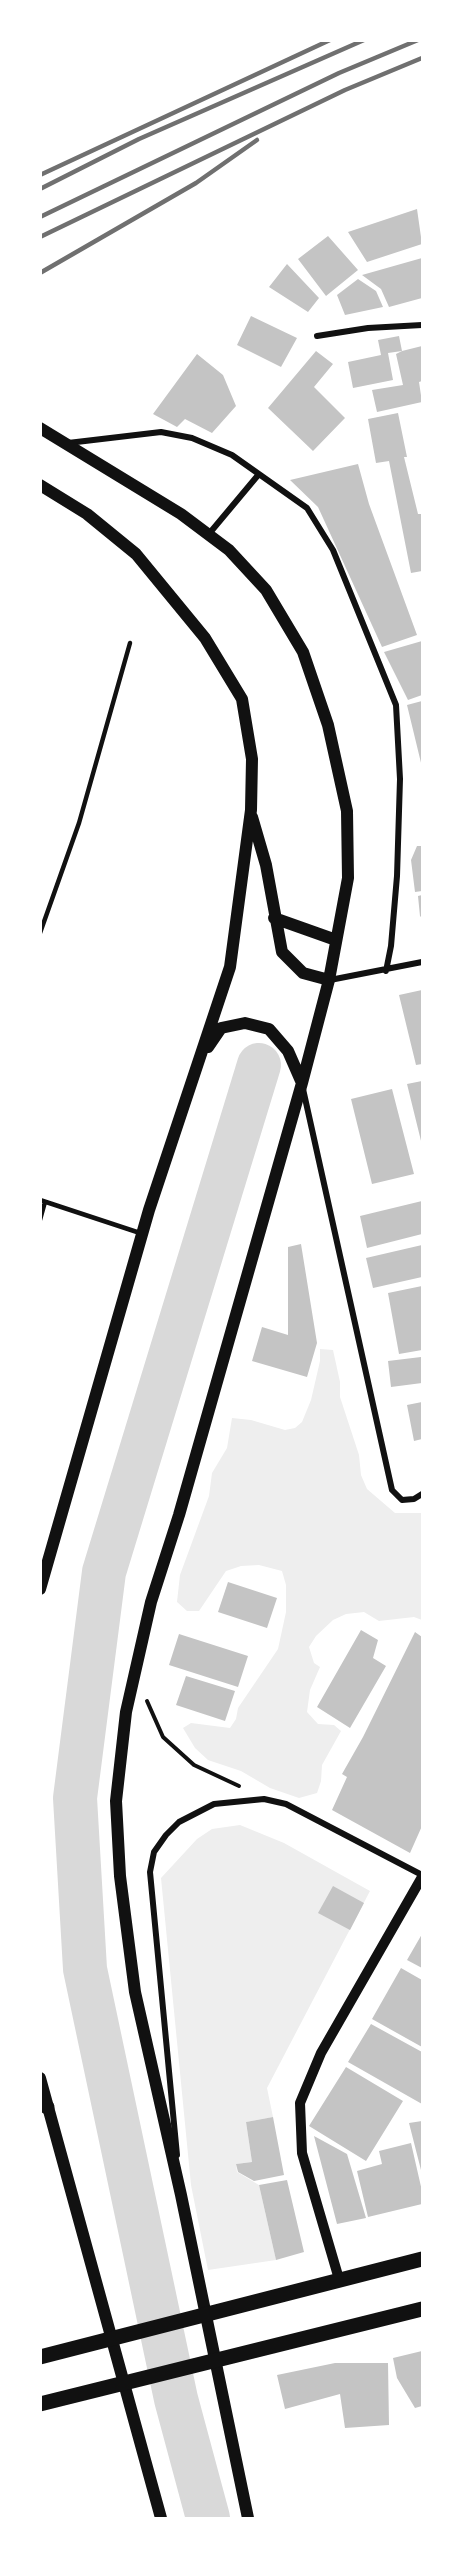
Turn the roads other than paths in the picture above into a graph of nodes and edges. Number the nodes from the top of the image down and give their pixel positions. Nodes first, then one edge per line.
1 (423, 325) edge
2 (317, 336) dead end
3 (40, 428) edge
4 (66, 443) junction
5 (259, 474) junction
6 (40, 485) edge
7 (208, 535) junction
8 (130, 643) dead end
9 (250, 810) junction
10 (274, 918) junction
11 (40, 933) edge
12 (336, 940) junction
13 (423, 962) edge
14 (386, 971) junction
15 (329, 980) junction
16 (200, 1057) junction
17 (302, 1083) junction
18 (43, 1201) edge
19 (40, 1220) edge
20 (143, 1234) junction
21 (423, 1494) edge
22 (40, 1589) edge
23 (423, 1876) edge
24 (40, 2078) edge
25 (44, 2104) edge
26 (181, 2195) junction
27 (423, 2259) edge
28 (339, 2278) junction
29 (423, 2309) edge
30 (40, 2356) edge
31 (40, 2404) edge
32 (161, 2518) edge
33 (248, 2518) edge

1 - 2 street
3 - 4 main road
4 - 5 street
4 - 7 main road
5 - 7 street
5 - 14 street
6 - 9 main road
7 - 12 main road
8 - 11 lane
9 - 10 main road
9 - 16 main road
10 - 12 main road
10 - 15 main road
12 - 15 main road
13 - 14 street
14 - 15 street
15 - 17 main road
16 - 17 main road
16 - 20 main road
17 - 21 street
17 - 26 main road
18 - 19 lane
18 - 20 lane
20 - 22 main road
23 - 26 street
23 - 28 street
24 - 25 main road
25 - 32 main road
26 - 33 main road
27 - 28 main road
28 - 30 main road
29 - 31 main road

